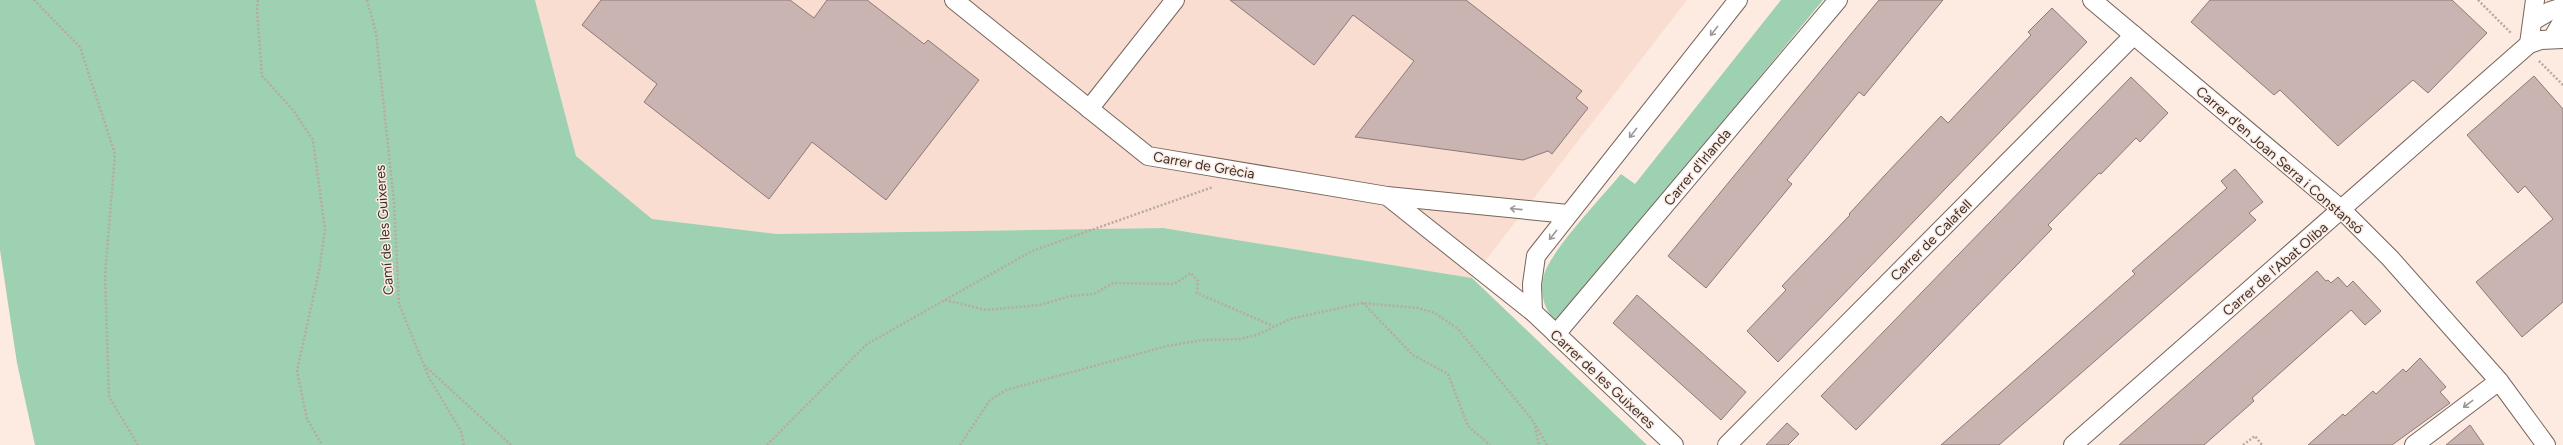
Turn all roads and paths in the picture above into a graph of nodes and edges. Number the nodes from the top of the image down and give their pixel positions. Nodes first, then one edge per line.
1 (34, 0) edge
2 (258, 0) edge
3 (367, 0) edge
4 (954, 0) edge
5 (1175, 0) edge
6 (1738, 0) edge
7 (1838, 0) edge
8 (2092, 0) edge
9 (2535, 0) edge
10 (2563, 7) edge
11 (2563, 20) edge
12 (2533, 21) junction
13 (2134, 35) junction
14 (2557, 39) edge
15 (2529, 44) junction
16 (1089, 109) junction
17 (1221, 184) dead end
18 (1387, 196) junction
19 (2342, 210) junction
20 (1568, 214) junction
21 (945, 300) junction
22 (1362, 303) junction
23 (1533, 312) junction
24 (1274, 326) junction
25 (1556, 334) junction
26 (423, 364) junction
27 (2499, 381) junction
28 (1534, 422) junction
29 (138, 445) edge
30 (322, 445) edge
31 (464, 445) edge
32 (511, 445) edge
33 (767, 445) edge
34 (960, 445) edge
35 (1490, 445) edge
36 (1539, 445) edge
37 (1547, 445) edge
38 (1674, 445) edge
39 (1727, 445) edge
40 (2073, 445) edge
41 (2243, 445) edge
42 (2262, 445) edge
43 (2414, 445) edge
44 (2546, 445) edge

1 - 29 path
2 - 30 path
3 - 26 path, Camí de les Guixeres
4 - 16 street, Carrer de Grècia
5 - 16 street
6 -> 20 street
7 - 25 street, Carrer d'Irlanda
8 - 13 street, Carrer d'en Joan Serra i Constansó
9 - 12 street
10 - 12 street
11 - 14 street, Carrer de l'Abat Oliba
12 - 15 street
13 - 19 street, Carrer d'en Joan Serra i Constansó
13 - 39 street, Carrer de Calafell
14 - 15 street, Carrer de l'Abat Oliba
15 - 19 street, Carrer de l'Abat Oliba
16 - 18 street, Carrer de Grècia
17 - 21 path
20 -> 18 street, Carrer de Grècia
18 - 23 street, Carrer de Grècia
19 - 27 street, Carrer d'en Joan Serra i Constansó
19 - 40 street, Carrer de l'Abat Oliba
20 -> 23 street
21 - 24 path
21 - 33 path
22 - 24 path
22 - 28 path
22 - 35 path
23 - 25 street, Carrer de les Guixeres
24 - 34 path
25 - 38 street, Carrer de les Guixeres
26 - 31 path, Camí de les Guixeres
26 - 32 path
27 -> 43 street
27 - 44 street, Carrer d'en Joan Serra i Constansó
28 - 36 path
28 - 37 path
41 - 42 path

